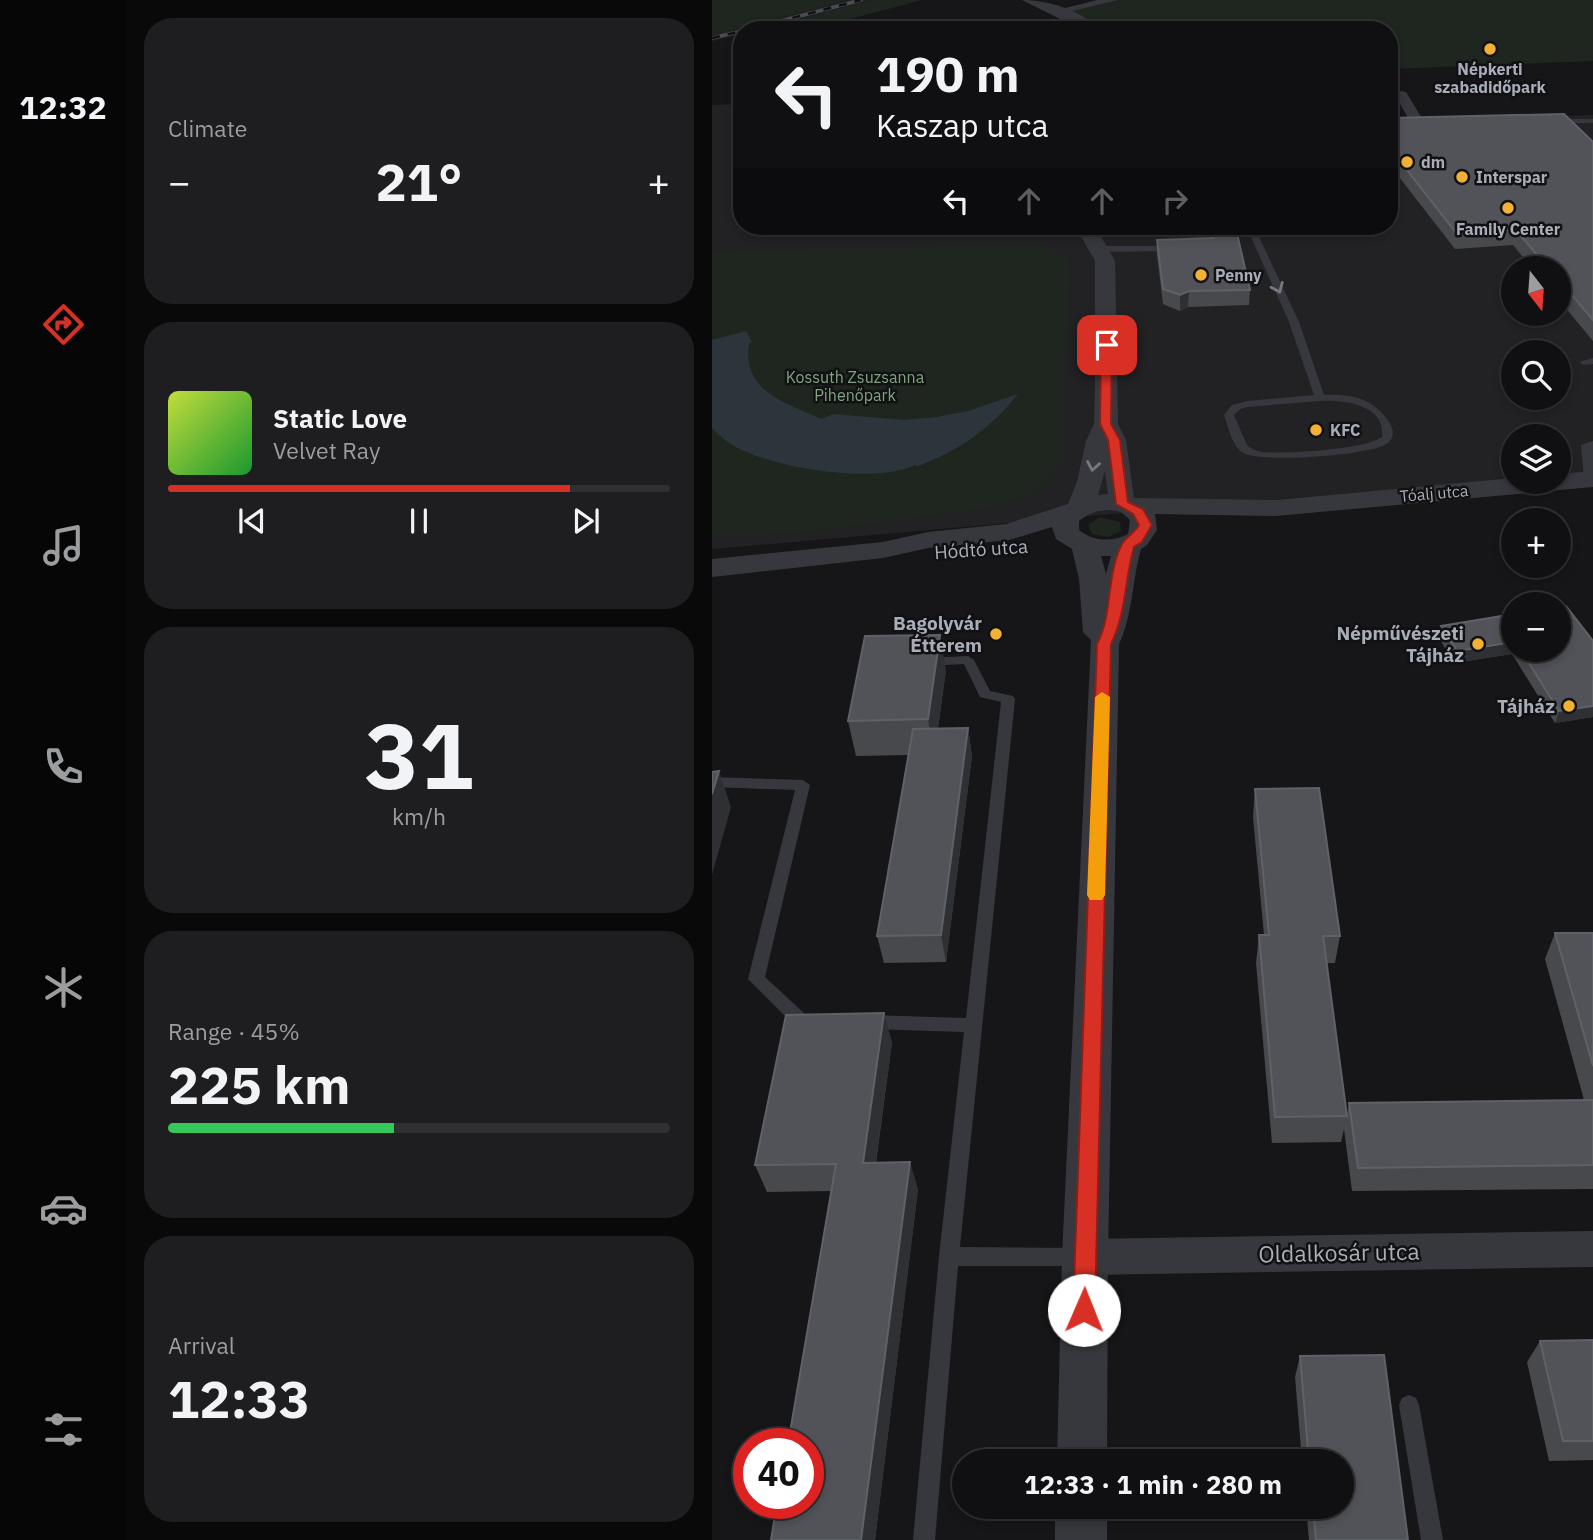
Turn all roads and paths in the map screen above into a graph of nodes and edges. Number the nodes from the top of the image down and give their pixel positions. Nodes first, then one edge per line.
1 (1029, 0) edge
2 (1113, 0) edge
3 (1060, 11) junction
4 (1077, 21) edge
5 (1401, 94) dead end
6 (1538, 121) edge
7 (1593, 121) edge
8 (1420, 125) edge
9 (1090, 235) edge
10 (1254, 235) edge
11 (1179, 249) edge
12 (1098, 250) junction
13 (1320, 398) junction
14 (1106, 424) junction
15 (1593, 444) edge
16 (1591, 479) edge
17 (1126, 505) junction
18 (1276, 508) junction
19 (1075, 510) junction
20 (1132, 542) junction
21 (1082, 545) junction
22 (883, 550) junction
23 (712, 568) edge
24 (1104, 644) junction
25 (908, 662) edge
26 (712, 782) edge
27 (828, 1021) edge
28 (854, 1022) edge
29 (973, 1025) junction
30 (1593, 1249) edge
31 (949, 1256) junction
32 (1085, 1257) junction
33 (1409, 1405) dead end
34 (1082, 1449) edge
35 (1081, 1519) edge
36 (924, 1540) edge
37 (1081, 1540) edge
38 (1432, 1540) edge

1 - 3 street
2 - 3 street
3 - 4 street
5 - 8 street
6 - 7 lane
9 - 12 street
10 -> 13 lane
11 - 12 lane
12 - 14 street
13 - 13 lane
14 - 17 street
14 -> 19 street
15 - 16 lane
16 - 18 street, Tóalj utca
17 - 18 street, Tóalj utca
17 - 19 street
17 - 20 street
18 - 20 street, Tóalj utca
19 - 21 street
19 - 22 street, Hódtó utca
20 - 21 street
20 - 24 street
21 - 22 street, Hódtó utca
21 - 24 street
22 - 23 street, Hódtó utca
24 - 32 street
25 - 29 lane
26 - 27 lane
28 - 29 lane
29 - 31 lane
30 - 32 street, Oldalkosár utca
31 - 32 lane
31 - 36 lane
32 - 34 street
33 - 38 lane
35 - 37 street

